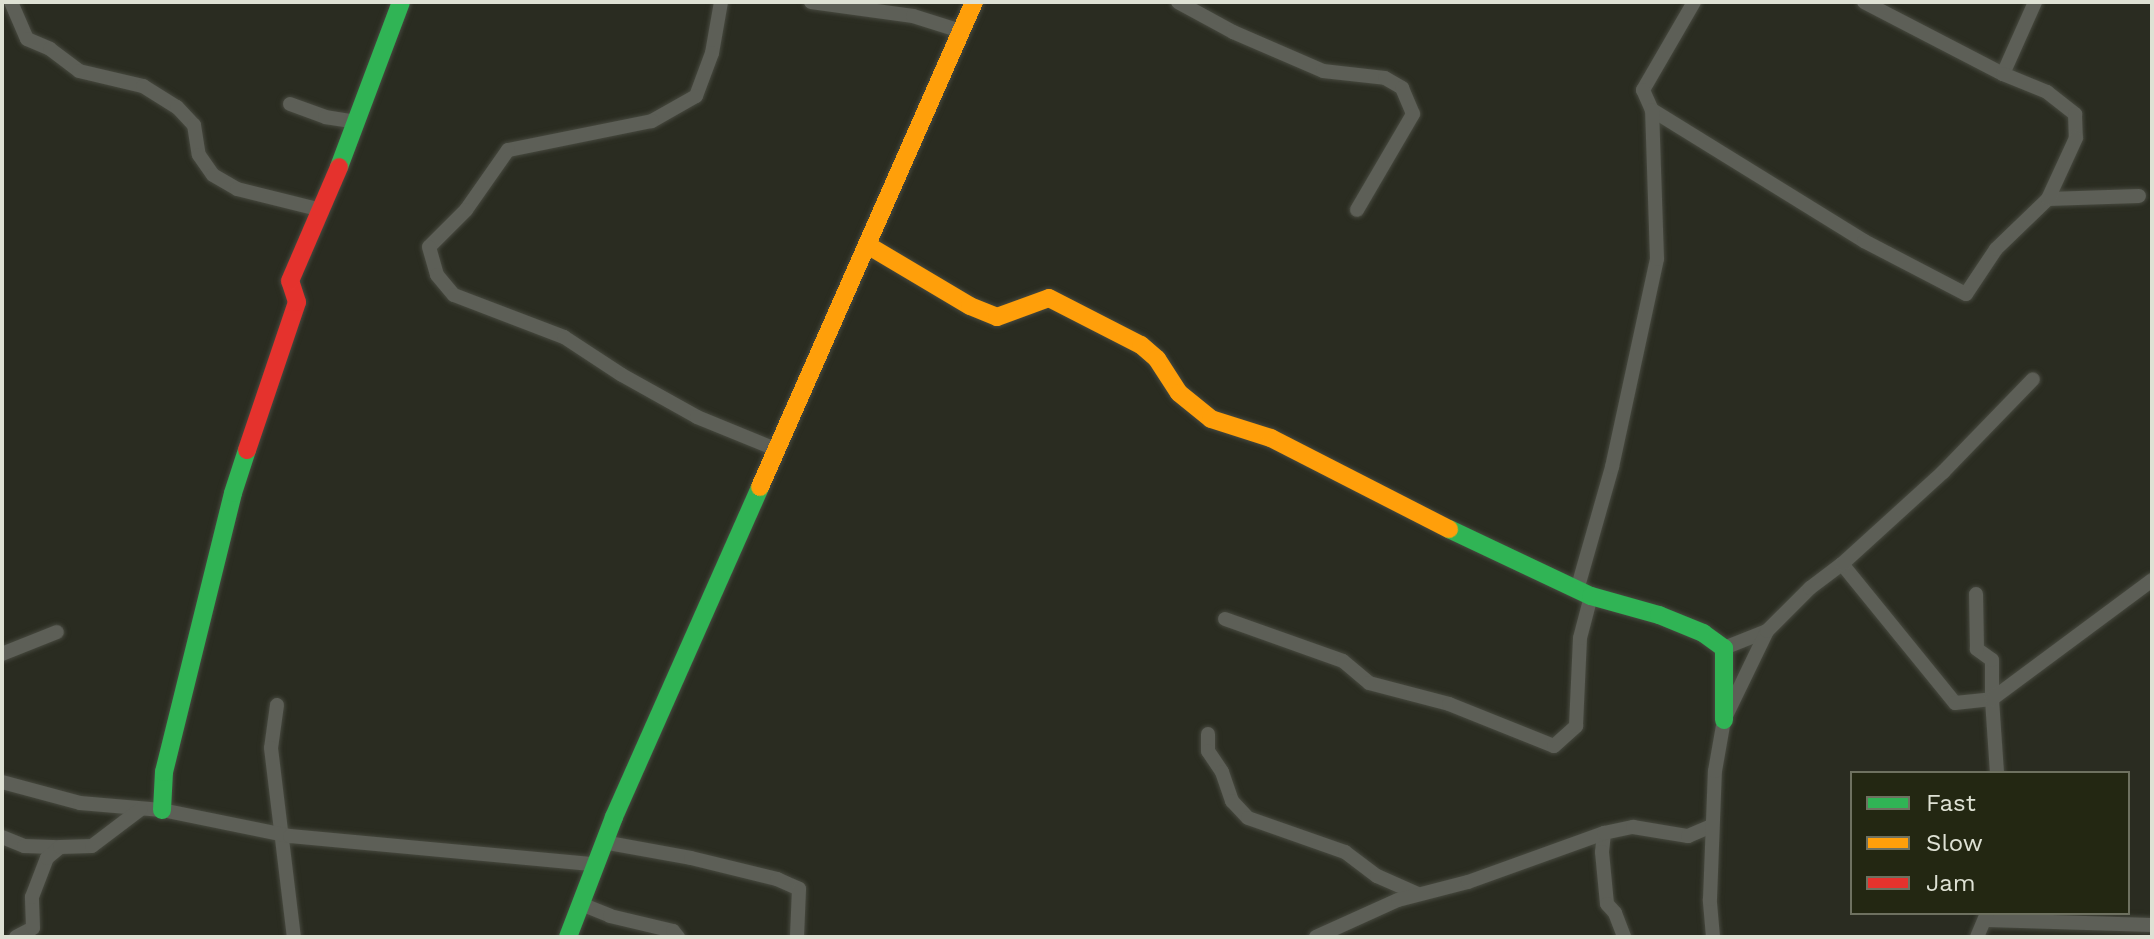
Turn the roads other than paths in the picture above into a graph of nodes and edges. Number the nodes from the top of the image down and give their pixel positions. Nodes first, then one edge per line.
1 (11, 2) edge
2 (401, 2) edge
3 (721, 2) edge
4 (811, 2) edge
5 (974, 2) edge
6 (1178, 2) edge
7 (1694, 2) edge
8 (1864, 2) edge
9 (2035, 2) edge
10 (961, 31) junction
11 (2003, 74) junction
12 (290, 104) dead end
13 (1652, 110) junction
14 (358, 122) junction
15 (2139, 196) dead end
16 (2048, 199) junction
17 (318, 209) junction
18 (1357, 210) dead end
19 (869, 246) junction
20 (2033, 379) dead end
21 (778, 450) junction
22 (1842, 564) junction
23 (2152, 580) edge
24 (1584, 593) junction
25 (1976, 594) dead end
26 (1225, 619) dead end
27 (1767, 631) junction
28 (57, 632) dead end
29 (1724, 648) junction
30 (2, 654) edge
31 (1992, 699) junction
32 (277, 705) dead end
33 (1724, 720) junction
34 (1208, 734) dead end
35 (1997, 771) edge
36 (2, 782) edge
37 (141, 809) junction
38 (162, 810) junction
39 (1711, 826) junction
40 (1604, 833) junction
41 (280, 834) junction
42 (2, 837) edge
43 (603, 842) junction
44 (60, 847) junction
45 (594, 864) junction
46 (1418, 894) junction
47 (581, 904) junction
48 (1987, 917) edge
49 (2152, 925) edge
50 (16, 937) edge
51 (294, 937) edge
52 (568, 937) edge
53 (678, 937) edge
54 (797, 937) edge
55 (1316, 937) edge
56 (1624, 937) edge
57 (1713, 937) edge
58 (1977, 937) edge

1 - 17 street
2 - 14 street
3 - 21 street
4 - 10 street
5 - 10 street
6 - 18 street
7 - 13 street
8 - 11 street
9 - 11 street
10 - 19 street
11 - 16 street
12 - 14 street
13 - 16 street
13 - 24 street
14 - 17 street
15 - 16 street
17 - 38 street
19 - 21 street
19 - 24 street
20 - 22 street
21 - 43 street
22 - 27 street
22 - 31 street
23 - 31 street
24 - 26 street
24 - 29 street
25 - 31 street
27 - 29 street
27 - 33 street
28 - 30 street
29 - 33 street
31 - 35 street
32 - 41 street
33 - 39 street
34 - 46 street
36 - 37 street
37 - 38 street
37 - 44 street
38 - 41 street
39 - 40 street
39 - 57 street
40 - 46 street
40 - 56 street
41 - 45 street
41 - 51 street
42 - 44 street
43 - 45 street
43 - 54 street
44 - 50 street
45 - 47 street
46 - 55 street
47 - 52 street
47 - 53 street
48 - 49 street
48 - 58 street

